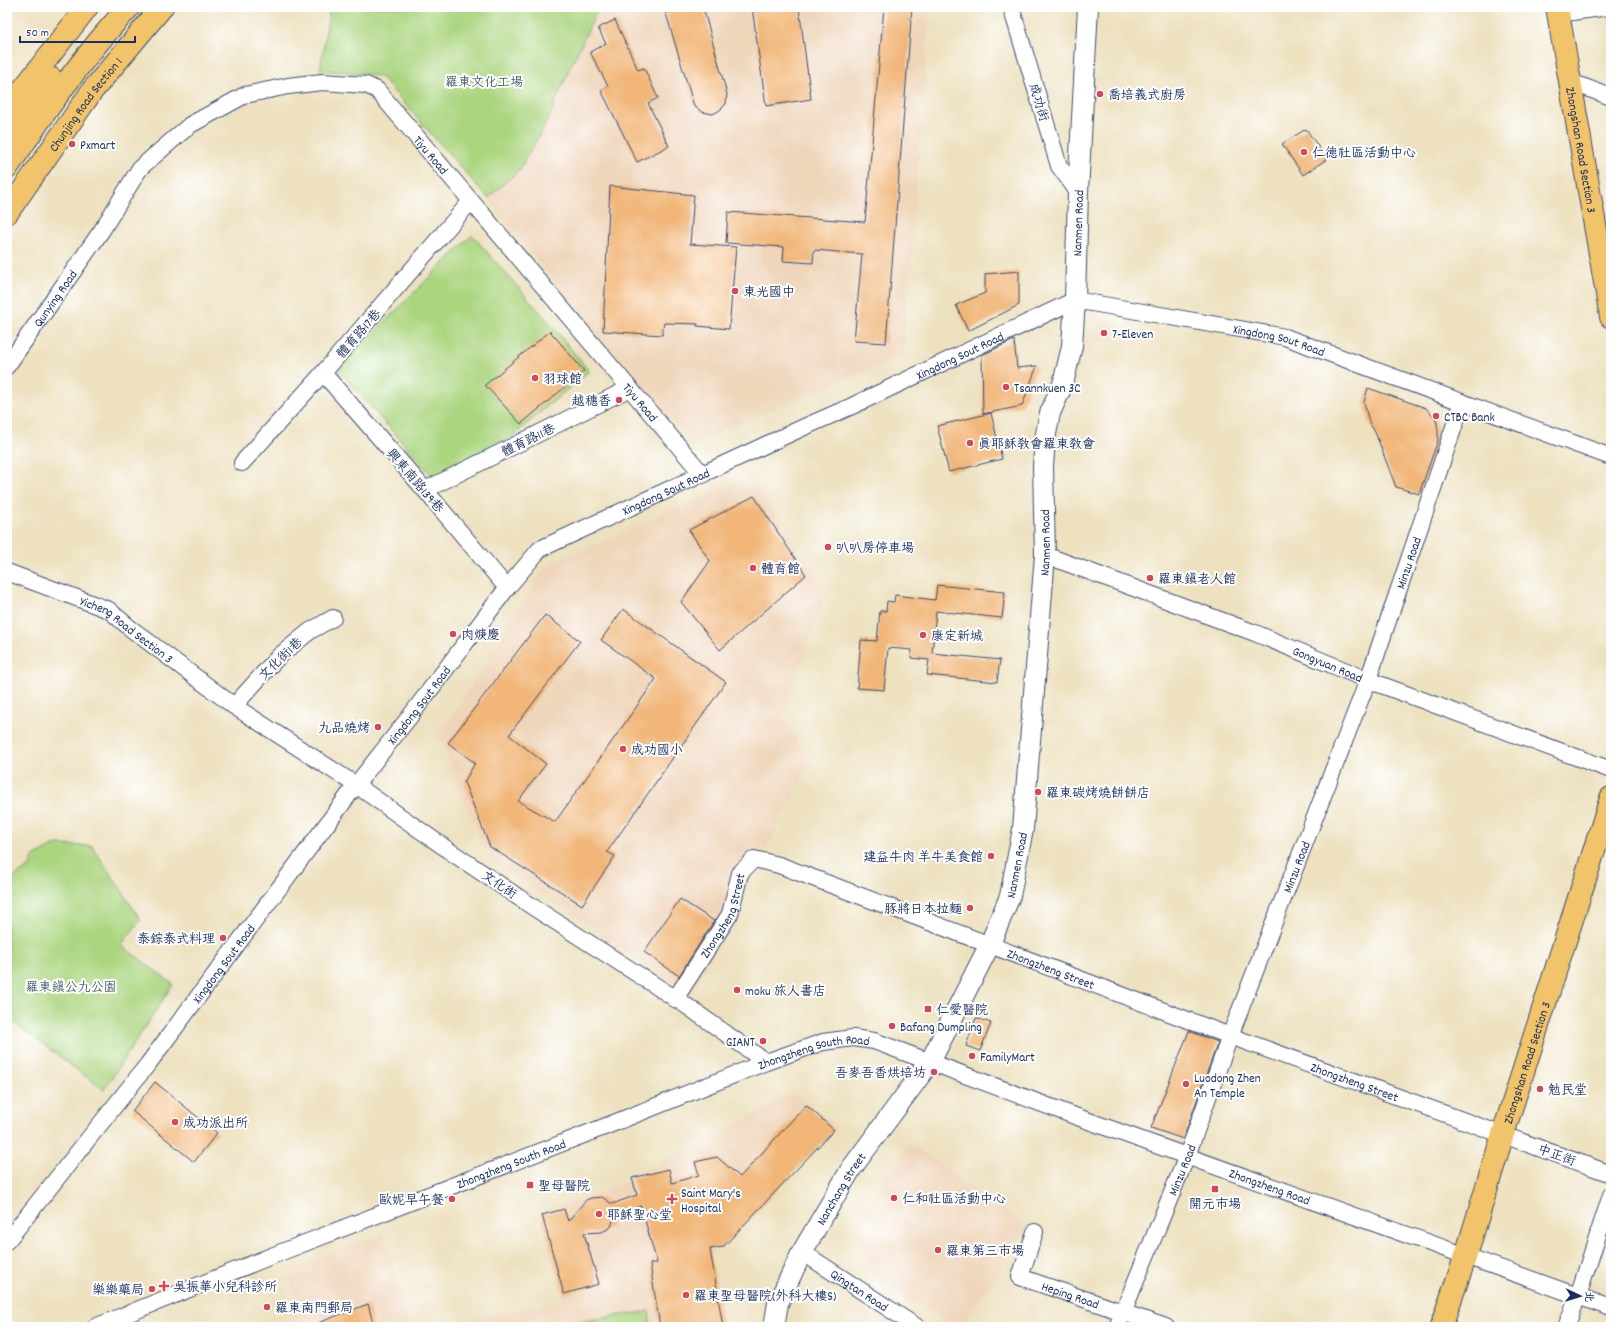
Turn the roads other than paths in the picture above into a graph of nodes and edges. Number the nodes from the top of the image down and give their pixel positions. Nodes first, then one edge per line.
1 (87, 7) edge
2 (110, 7) edge
3 (129, 7) edge
4 (162, 7) edge
5 (1011, 7) edge
6 (1088, 7) edge
7 (1608, 7) edge
8 (1558, 11) edge
9 (1571, 82) junction
10 (1611, 97) edge
11 (7, 110) edge
12 (12, 136) edge
13 (40, 165) junction
14 (7, 168) edge
15 (1078, 192) junction
16 (471, 201) junction
17 (7, 213) edge
18 (102, 230) joint
19 (1075, 300) junction
20 (1611, 317) edge
21 (7, 366) edge
22 (323, 374) junction
23 (630, 388) junction
24 (1462, 403) junction
25 (1611, 457) edge
26 (242, 463) dead end
27 (703, 475) junction
28 (425, 490) junction
29 (1045, 555) junction
30 (7, 572) edge
31 (507, 588) junction
32 (333, 618) dead end
33 (1368, 680) junction
34 (234, 706) junction
35 (1611, 770) edge
36 (356, 785) junction
37 (1611, 798) edge
38 (990, 944) junction
39 (675, 999) junction
40 (1230, 1036) junction
41 (766, 1062) junction
42 (930, 1062) junction
43 (1503, 1134) junction
44 (1187, 1156) junction
45 (1611, 1174) edge
46 (1611, 1195) edge
47 (1035, 1232) dead end
48 (7, 1241) edge
49 (802, 1252) junction
50 (1466, 1255) junction
51 (1578, 1296) junction
52 (1611, 1308) edge
53 (1123, 1312) junction
54 (119, 1323) edge
55 (95, 1327) edge
56 (774, 1327) edge
57 (917, 1327) edge
58 (1117, 1327) edge
59 (1166, 1327) edge
60 (1441, 1327) edge
61 (1566, 1327) edge

1 - 11 main road
2 - 12 main road
3 - 12 main road, Chunjing Road Section 1
4 - 13 main road, Chunjing Road Section 1
5 - 15 street, 成功街
6 - 15 street, Nanmen Road
7 - 8 street
8 - 9 main road, Zhongshan Road Section 3
9 - 10 street
9 - 20 main road, Zhongshan Road Section 3
12 - 13 street
12 - 14 main road
13 - 17 main road, Chunjing Road Section 1
15 - 19 street, Nanmen Road
16 - 18 street, Tiyu Road
16 - 22 street, 體育路17巷
16 - 23 street, Tiyu Road
18 - 21 street, Qunying Road
19 - 24 street, Xingdong Sout Road
19 - 27 street, Xingdong Sout Road
19 - 29 street, Nanmen Road
22 - 26 street, 體育路17巷
22 - 28 street, 興東南路139巷
23 - 27 street, Tiyu Road
23 - 28 street, 體育路11巷
24 - 25 street, Xingdong Sout Road
24 - 33 street, Minzu Road
27 - 31 street, Xingdong Sout Road
28 - 31 street, 興東南路139巷
29 - 33 street, Gongyuan Road
29 - 38 street, Nanmen Road
30 - 34 street, Yicheng Road Section 3
31 - 36 street, Xingdong Sout Road
32 - 34 street, 文化街1巷
33 - 35 street, Gongyuan Road
33 - 40 street, Minzu Road
34 - 36 street, 文化街
36 - 39 street, 文化街
36 - 48 street, Xingdong Sout Road
37 - 43 main road, Zhongshan Road Section 3
38 - 39 street, Zhongzheng Street
38 - 40 street, Zhongzheng Street
38 - 42 street, Nanmen Road
39 - 41 street, 文化街
40 - 43 street, Zhongzheng Street
40 - 44 street, Minzu Road
41 - 42 street, Zhongzheng South Road
41 - 54 street, Zhongzheng South Road
42 - 44 street, Zhongzheng Road
42 - 49 street, Nanchang Street
43 - 45 street, 中正街
43 - 50 main road, Zhongshan Road Section 3
44 - 50 street, Zhongzheng Road
44 - 53 street, Minzu Road
46 - 51 street
47 - 53 street, Heping Road
49 - 56 street, Nanchang Street
49 - 57 street, Qingtan Road
50 - 51 street, Zhongzheng Road
50 - 60 main road, Zhongshan Road Section 3
51 - 52 street, Zhongzheng Road
51 - 61 street
53 - 58 street, Minzu Road
53 - 59 street, Heping Road
54 - 55 street, Zhongzheng South Road

